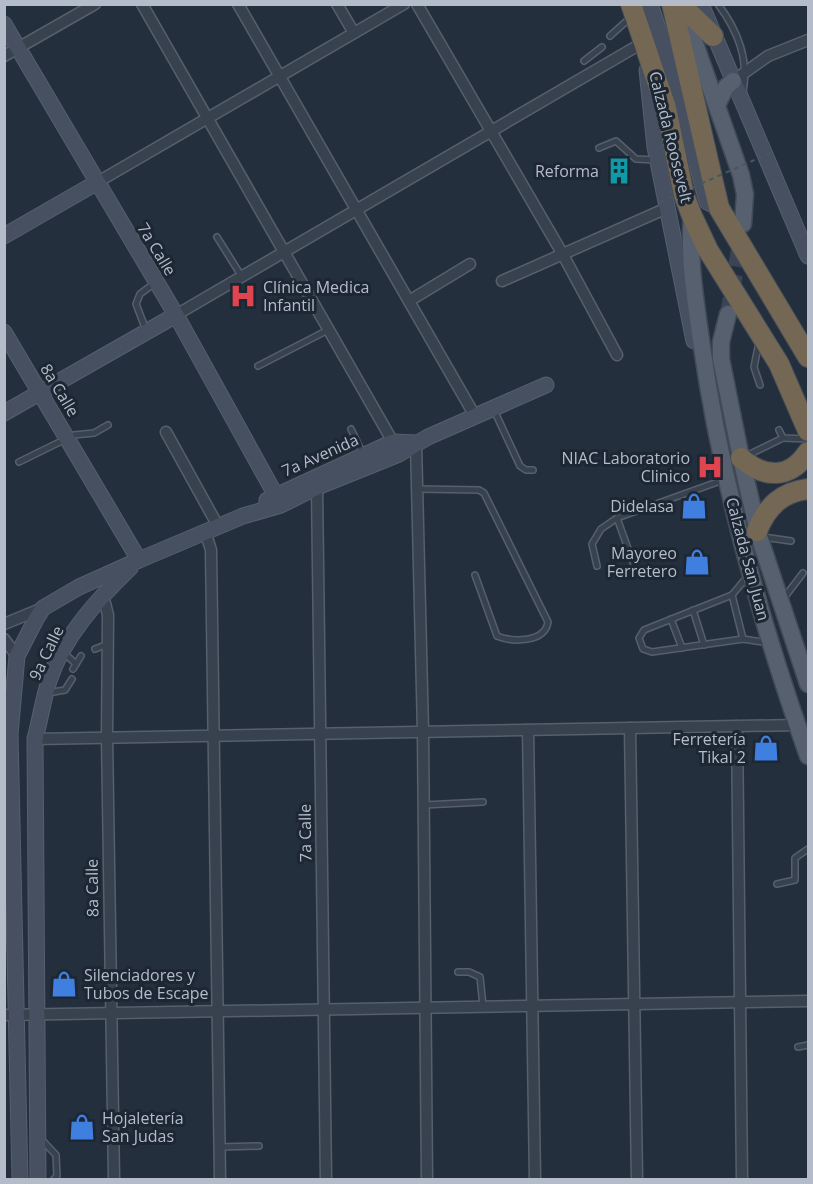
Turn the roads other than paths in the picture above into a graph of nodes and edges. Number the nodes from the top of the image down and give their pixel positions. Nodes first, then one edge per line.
1 (94, 4) edge
2 (142, 4) edge
3 (238, 4) edge
4 (337, 4) edge
5 (404, 4) edge
6 (417, 4) edge
7 (674, 4) edge
8 (680, 4) edge
9 (701, 4) edge
10 (718, 4) edge
11 (638, 8) edge
12 (4, 24) edge
13 (354, 33) junction
14 (610, 36) dead end
15 (713, 36) junction
16 (808, 40) edge
17 (645, 42) junction
18 (18, 48) junction
19 (4, 56) edge
20 (584, 61) dead end
21 (603, 66) junction
22 (747, 71) junction
23 (279, 76) junction
24 (733, 81) junction
25 (679, 99) junction
26 (742, 102) junction
27 (717, 105) junction
28 (206, 118) junction
29 (491, 132) junction
30 (599, 148) dead end
31 (658, 160) junction
32 (96, 183) junction
33 (663, 205) junction
34 (719, 208) junction
35 (356, 210) junction
36 (692, 216) junction
37 (743, 224) tunnel mouth
38 (700, 235) junction
39 (4, 236) edge
40 (217, 237) dead end
41 (284, 253) junction
42 (562, 253) junction
43 (808, 256) edge
44 (470, 264) dead end
45 (242, 277) junction
46 (502, 281) dead end
47 (156, 282) junction
48 (409, 301) junction
49 (728, 314) tunnel mouth
50 (176, 315) junction
51 (328, 330) junction
52 (4, 332) edge
53 (147, 332) junction
54 (761, 335) junction
55 (808, 352) edge
56 (617, 355) dead end
57 (258, 366) dead end
58 (760, 385) dead end
59 (546, 386) dead end
60 (41, 392) junction
61 (493, 408) junction
62 (4, 413) edge
63 (475, 416) junction
64 (713, 423) junction
65 (108, 425) dead end
66 (351, 429) dead end
67 (779, 430) dead end
68 (808, 431) edge
69 (166, 432) dead end
70 (68, 438) junction
71 (783, 438) junction
72 (808, 439) edge
73 (393, 442) junction
74 (416, 443) junction
75 (808, 452) edge
76 (364, 456) junction
77 (741, 458) junction
78 (19, 462) dead end
79 (533, 470) dead end
80 (728, 478) junction
81 (317, 487) junction
82 (419, 489) junction
83 (808, 489) edge
84 (275, 494) junction
85 (263, 510) junction
86 (243, 516) junction
87 (617, 518) junction
88 (212, 528) junction
89 (758, 533) junction
90 (791, 542) dead end
91 (139, 560) junction
92 (597, 566) dead end
93 (635, 568) dead end
94 (750, 573) junction
95 (803, 573) dead end
96 (475, 575) dead end
97 (79, 587) junction
98 (732, 595) junction
99 (100, 599) junction
100 (781, 601) junction
101 (43, 608) junction
102 (693, 610) junction
103 (671, 619) junction
104 (4, 624) edge
105 (4, 639) edge
106 (742, 639) junction
107 (770, 643) junction
108 (108, 644) junction
109 (704, 645) junction
110 (682, 648) junction
111 (95, 649) dead end
112 (63, 652) junction
113 (17, 656) junction
114 (81, 656) dead end
115 (72, 679) dead end
116 (808, 681) edge
117 (46, 693) junction
118 (798, 725) junction
119 (737, 726) junction
120 (630, 728) junction
121 (528, 730) junction
122 (423, 732) junction
123 (322, 734) junction
124 (214, 736) junction
125 (107, 738) junction
126 (35, 740) junction
127 (808, 756) edge
128 (8, 767) edge
129 (483, 802) dead end
130 (424, 805) junction
131 (808, 849) edge
132 (777, 884) dead end
133 (458, 972) dead end
134 (808, 1001) edge
135 (741, 1004) junction
136 (635, 1005) junction
137 (533, 1007) junction
138 (483, 1008) junction
139 (426, 1009) junction
140 (325, 1010) junction
141 (218, 1012) junction
142 (112, 1014) junction
143 (11, 1015) edge
144 (36, 1015) junction
145 (808, 1046) edge
146 (798, 1047) dead end
147 (35, 1132) junction
148 (259, 1146) dead end
149 (219, 1147) junction
150 (20, 1179) edge
151 (38, 1179) edge
152 (53, 1179) edge
153 (114, 1179) edge
154 (220, 1179) edge
155 (326, 1179) edge
156 (428, 1179) edge
157 (535, 1179) edge
158 (637, 1179) edge
159 (742, 1179) edge

1 - 18 street
2 - 28 street
3 - 23 street
4 - 13 street
5 - 13 street
6 - 29 street
7 - 27 main road
7 - 34 highway, Calzada Roosevelt
8 - 15 highway
9 - 15 main road
10 - 22 lane
11 - 14 lane
11 - 17 highway, Calzada Roosevelt
11 - 25 main road
12 - 18 main road, 7a Calle
13 - 23 street
15 - 24 main road
16 - 22 street
17 - 21 street
17 - 31 main road
17 - 36 highway, Calzada Roosevelt
18 - 19 street
18 - 32 main road, 7a Calle
20 - 21 lane
21 - 29 street
22 - 24 street
22 - 26 lane
23 - 28 street
23 - 35 street
24 - 26 main road
24 - 27 main road
25 - 34 main road, Calzada Roosevelt
25 - 38 main road, Calzada Roosevelt
26 - 43 main road
27 - 37 main road
28 - 32 street
28 - 41 street
29 - 35 street
29 - 42 street
30 - 31 lane
31 - 33 main road
32 - 39 main road
32 - 47 main road, 7a Calle
33 - 42 street
33 - 64 main road
34 - 55 highway, Calzada Roosevelt
35 - 41 street
35 - 48 street
36 - 38 highway, Calzada Roosevelt
36 - 64 main road, Calzada San Juan
38 - 54 highway, Calzada Roosevelt
40 - 45 lane
41 - 45 street
41 - 51 street
42 - 46 street
42 - 56 street
44 - 48 street
45 - 50 street
47 - 50 main road, 7a Calle
47 - 53 lane
48 - 63 street
49 - 77 main road, Calzada San Juan
50 - 53 main road
50 - 84 main road, 7a Calle
51 - 57 lane
51 - 73 street
52 - 60 main road, 8a Calle
53 - 60 main road
54 - 58 lane
54 - 68 highway, Calzada Roosevelt
59 - 61 main road, 7a Avenida
60 - 62 main road
60 - 70 main road, 8a Calle
61 - 63 main road, 7a Avenida
61 - 79 lane
63 - 74 main road, 7a Avenida
64 - 80 main road, Calzada San Juan
65 - 70 lane
66 - 76 lane
67 - 71 lane
69 - 88 street
70 - 78 lane
70 - 91 main road, 8a Calle
71 - 72 lane
71 - 77 lane
73 - 74 main road, 7a Avenida
73 - 76 main road, 7a Avenida
74 - 81 main road, 7a Avenida
74 - 82 street
75 - 77 highway
76 - 84 main road, 7a Avenida
77 - 89 main road, Calzada San Juan
80 - 87 lane
80 - 94 main road, Calzada San Juan
81 - 85 main road, 7a Avenida
81 - 123 street, 7a Calle
82 - 96 lane
82 - 122 street
83 - 89 highway
84 - 85 main road
84 - 86 main road, 7a Avenida
85 - 86 main road, 7a Avenida
86 - 88 main road, 7a Avenida
87 - 92 lane
87 - 93 lane
88 - 91 main road, 7a Avenida
88 - 124 street
89 - 90 lane
89 - 100 main road, Calzada San Juan
91 - 97 main road, 7a Avenida
91 - 99 main road, 9a Calle
94 - 98 lane
94 - 107 main road, Calzada San Juan
95 - 100 lane
97 - 99 main road
97 - 101 main road, 9a Calle
98 - 102 lane
98 - 106 lane
99 - 108 street, 8a Calle
99 - 112 main road, 9a Calle
100 - 116 main road, Calzada San Juan
101 - 104 street
101 - 113 main road, 9a Calle
102 - 103 lane
102 - 109 lane
103 - 110 lane
103 - 110 lane
105 - 113 street, 9a Calle
106 - 107 lane
106 - 109 lane
107 - 118 main road, Calzada San Juan
108 - 111 lane
108 - 125 street, 8a Calle
109 - 110 lane
112 - 114 lane
112 - 117 main road, 9a Calle
113 - 128 main road, 9a Calle
115 - 117 lane
117 - 126 main road, 9a Calle
118 - 119 street
118 - 127 main road, Calzada San Juan
119 - 120 street
119 - 135 street
120 - 121 street
120 - 136 street
121 - 122 street
121 - 137 street
122 - 123 street
122 - 130 street
123 - 124 street
123 - 140 street, 7a Calle
124 - 125 street
124 - 141 street
125 - 126 street
125 - 142 street, 8a Calle
126 - 144 main road, 9a Calle
128 - 143 main road, 9a Calle
129 - 130 lane
130 - 139 street
131 - 132 lane
133 - 138 lane
134 - 135 street
135 - 136 street
135 - 159 street
136 - 137 street
136 - 158 street
137 - 138 street
137 - 157 street
138 - 139 street
139 - 140 street
139 - 156 street
140 - 141 street
140 - 155 street, 7a Calle
141 - 142 street
141 - 149 street
142 - 144 street
142 - 153 street, 8a Calle
143 - 144 street
143 - 150 main road, 9a Calle
144 - 147 main road, 9a Calle
145 - 146 lane
147 - 151 main road, 9a Calle
147 - 152 lane
148 - 149 lane
149 - 154 street

